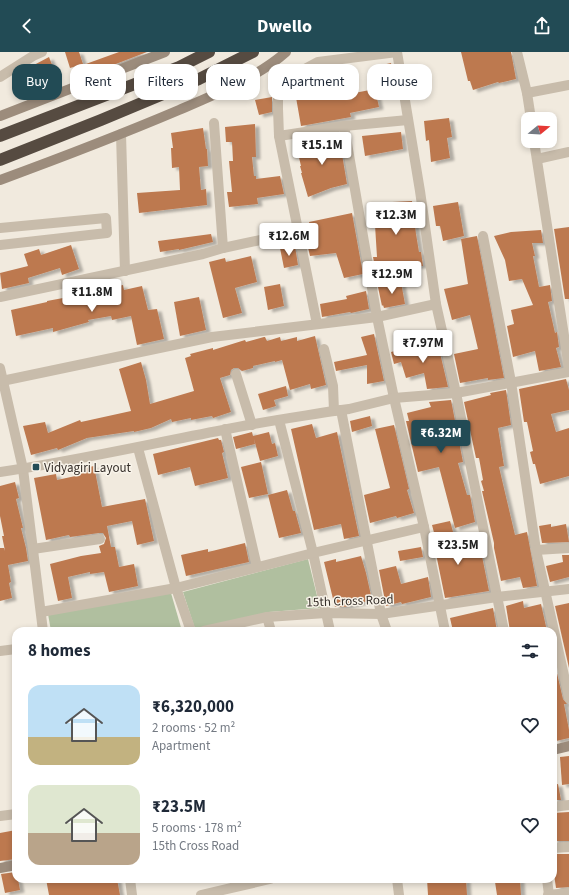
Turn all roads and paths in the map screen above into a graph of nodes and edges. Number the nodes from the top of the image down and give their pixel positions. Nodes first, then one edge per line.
1 (42, 52) edge
2 (165, 52) edge
3 (209, 52) edge
4 (253, 52) edge
5 (286, 52) edge
6 (398, 52) edge
7 (517, 52) edge
8 (145, 56) edge
9 (0, 77) edge
10 (569, 85) edge
11 (527, 93) junction
12 (530, 112) edge
13 (0, 116) edge
14 (408, 120) junction
15 (214, 123) dead end
16 (344, 126) junction
17 (121, 134) junction
18 (0, 136) edge
19 (279, 136) junction
20 (535, 148) edge
21 (569, 152) edge
22 (536, 158) junction
23 (0, 160) edge
24 (0, 180) edge
25 (107, 226) junction
26 (124, 226) junction
27 (0, 228) edge
28 (298, 232) junction
29 (483, 236) dead end
30 (0, 245) edge
31 (223, 248) junction
32 (125, 271) junction
33 (0, 296) edge
34 (436, 304) junction
35 (377, 317) junction
36 (317, 324) junction
37 (324, 349) dead end
38 (0, 368) edge
39 (569, 368) edge
40 (569, 372) edge
41 (236, 374) dead end
42 (2, 381) junction
43 (511, 382) junction
44 (456, 393) junction
45 (394, 398) junction
46 (338, 410) junction
47 (279, 420) junction
48 (252, 425) junction
49 (225, 429) junction
50 (138, 448) junction
51 (23, 469) junction
52 (0, 472) edge
53 (424, 528) junction
54 (100, 539) dead end
55 (367, 540) junction
56 (569, 548) edge
57 (33, 549) junction
58 (536, 550) junction
59 (313, 553) junction
60 (257, 567) junction
61 (176, 588) junction
62 (569, 589) edge
63 (545, 592) junction
64 (497, 597) junction
65 (440, 605) junction
66 (42, 612) junction
67 (326, 613) junction
68 (381, 614) junction
69 (267, 617) junction
70 (43, 627) edge
71 (190, 627) edge
72 (222, 627) edge
73 (270, 627) edge
74 (329, 627) edge
75 (385, 627) edge
76 (444, 627) edge
77 (503, 627) edge
78 (553, 627) edge
79 (557, 645) edge
80 (12, 650) edge
81 (0, 651) edge
82 (569, 698) edge
83 (569, 746) edge
84 (557, 749) edge
85 (569, 805) edge
86 (557, 806) edge
87 (12, 814) edge
88 (0, 816) edge
89 (569, 847) edge
90 (557, 848) edge
91 (12, 866) edge
92 (0, 868) edge
93 (130, 883) edge
94 (253, 883) edge
95 (398, 883) edge
96 (548, 883) edge
97 (569, 892) edge
98 (132, 895) edge
99 (201, 895) edge
100 (400, 895) edge
101 (549, 895) edge

1 - 9 street
2 - 8 street
3 - 18 highway
4 - 23 highway
5 - 17 street
6 - 14 street
6 - 19 street
7 - 11 street
8 - 13 street
10 - 11 street
11 - 12 street
14 - 16 street
14 - 34 street
15 - 31 street
16 - 19 street
16 - 35 street
17 - 24 street
17 - 26 street
19 - 28 street
20 - 22 street
21 - 22 street
22 - 39 street
25 - 26 street
25 - 27 street
25 - 30 street
26 - 32 street
28 - 31 street
28 - 36 street
29 - 43 street
31 - 32 street
32 - 33 street
34 - 35 street
34 - 44 street
35 - 36 street
35 - 45 street
36 - 42 street
37 - 46 street
38 - 42 street
40 - 43 street
41 - 48 street
42 - 51 street
43 - 44 street
43 - 58 street
44 - 45 street
44 - 64 street
45 - 46 street
45 - 53 street
46 - 47 street
46 - 55 street
47 - 48 street
47 - 59 street
48 - 49 street
49 - 50 street
49 - 60 street
50 - 51 street
50 - 61 street
51 - 52 street
51 - 57 street
53 - 55 street
53 - 65 street
54 - 57 street
55 - 59 street
55 - 68 street
56 - 58 street
57 - 66 street
58 - 63 street
59 - 60 street
59 - 67 street
60 - 61 street
61 - 66 street
61 - 71 street
62 - 63 street, 15th Cross Road
63 - 64 street, 15th Cross Road
63 - 78 street
64 - 65 street, 15th Cross Road
64 - 77 street
65 - 68 street, 15th Cross Road
65 - 76 street
66 - 70 street
67 - 68 street, 15th Cross Road
67 - 69 street, 15th Cross Road
67 - 74 street
68 - 75 street
69 - 72 street, 15th Cross Road
69 - 73 street
79 - 82 street
80 - 81 street
83 - 84 street
85 - 86 street
87 - 88 street
89 - 90 street
91 - 92 street
93 - 98 street
94 - 99 street
95 - 100 street
96 - 101 street
97 - 101 street

